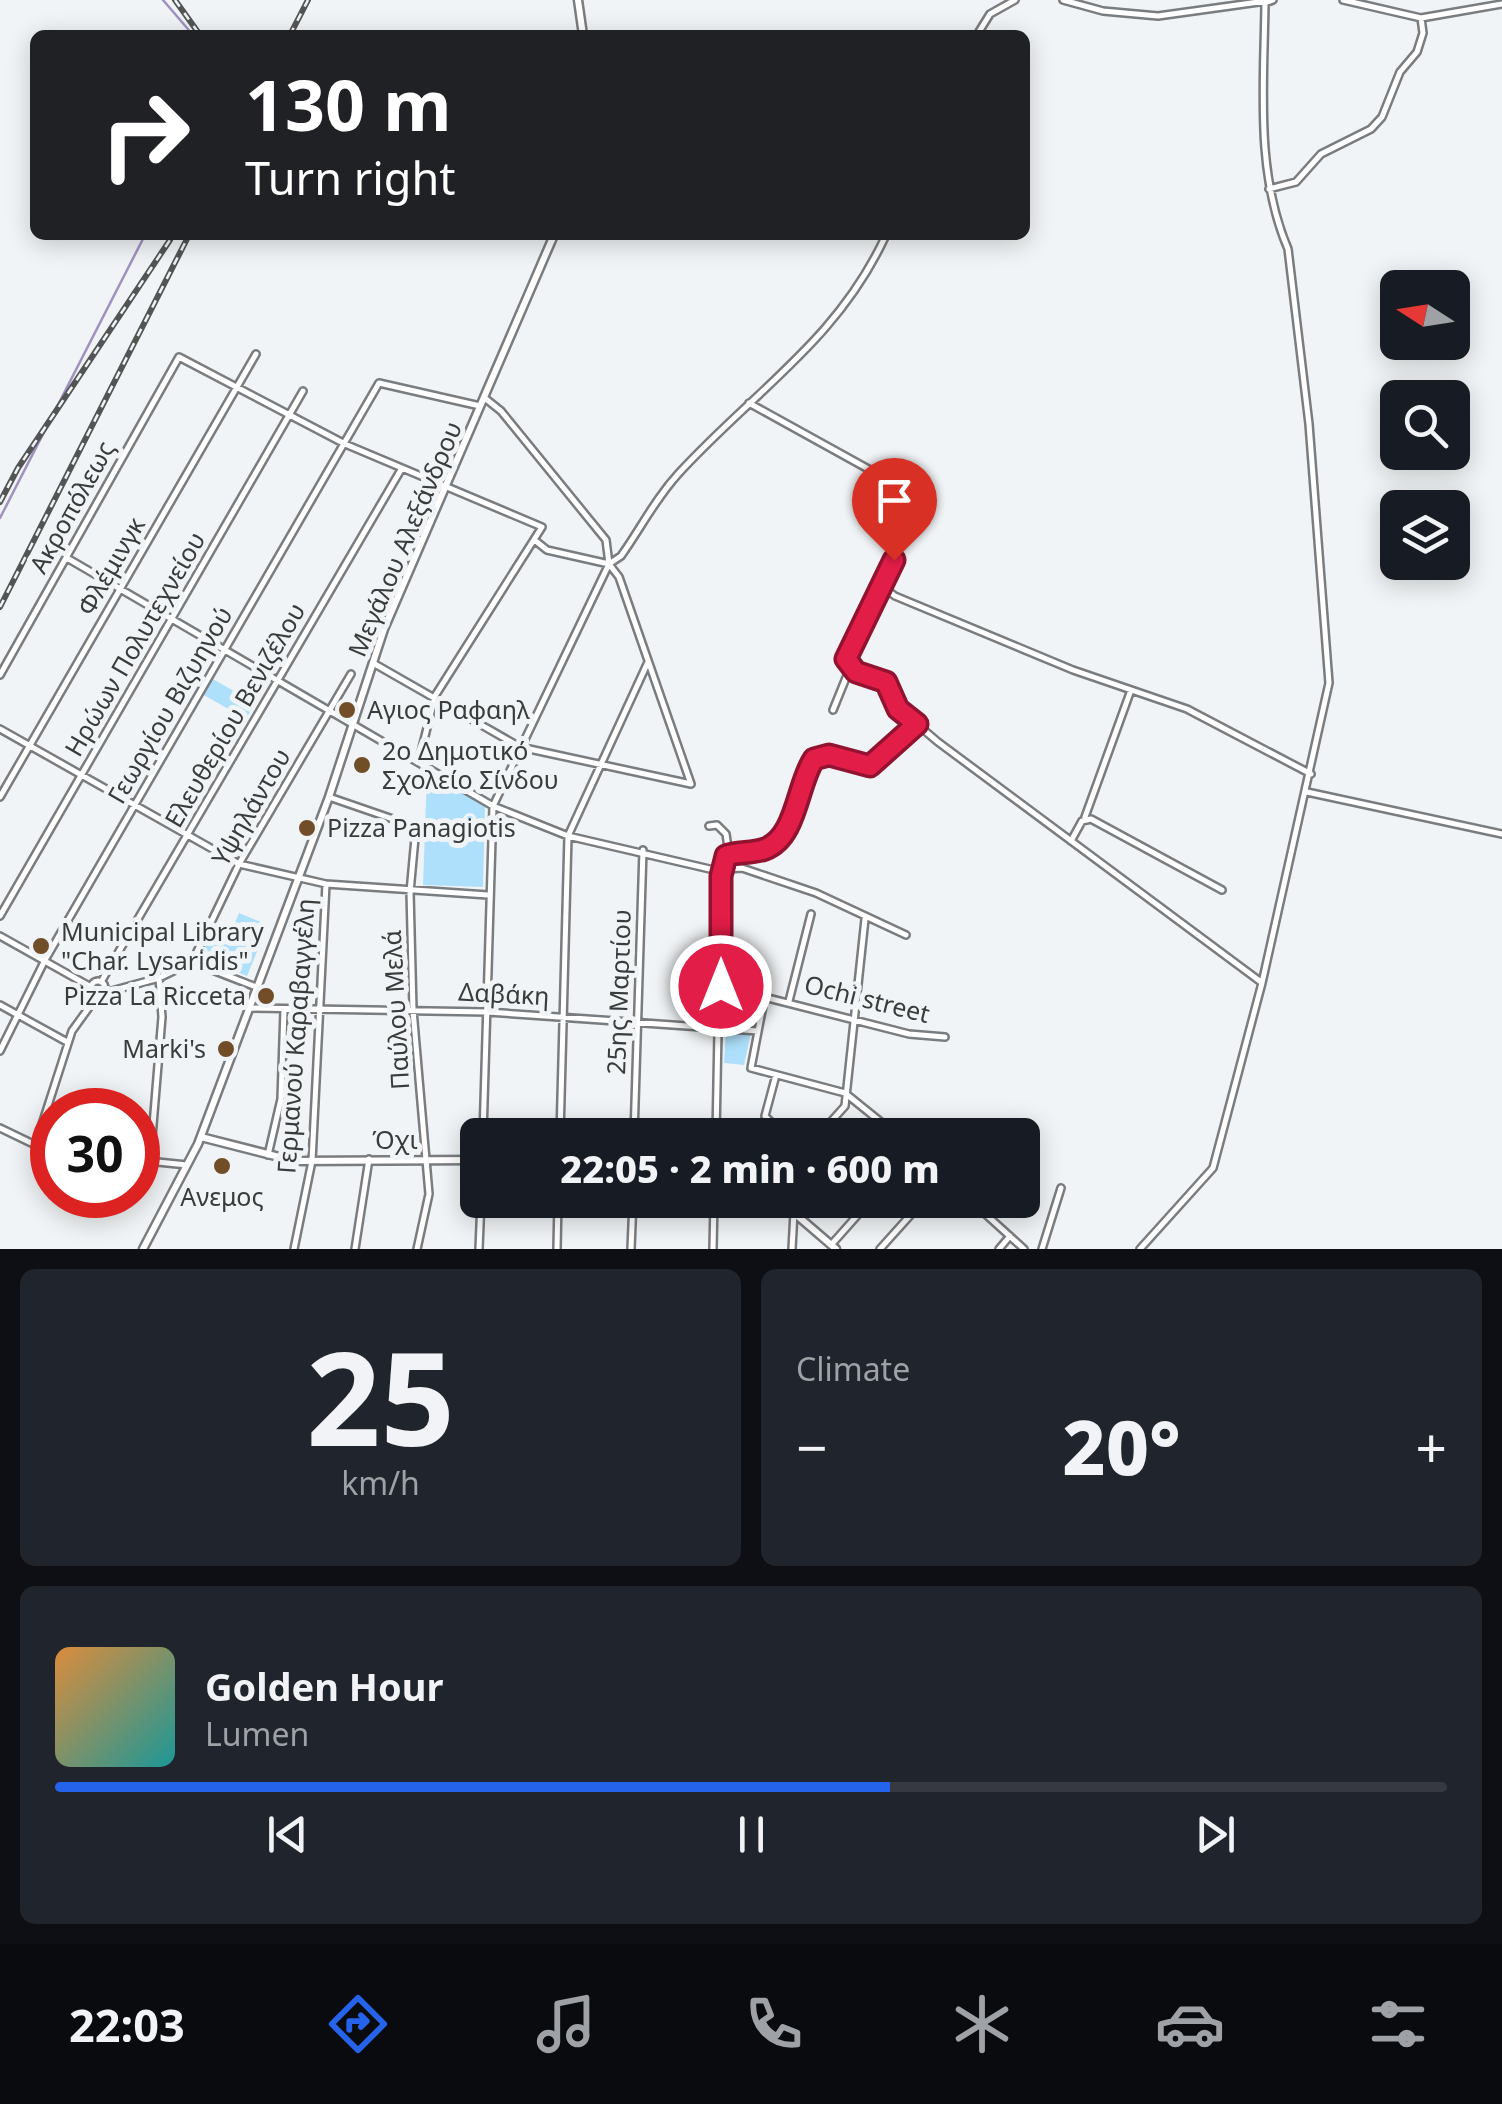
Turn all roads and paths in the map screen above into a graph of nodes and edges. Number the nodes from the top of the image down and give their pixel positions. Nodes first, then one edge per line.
1 (578, 0) edge
2 (1014, 0) edge
3 (1064, 0) edge
4 (1343, 0) edge
5 (1268, 1) edge
6 (1502, 4) edge
7 (1421, 18) junction
8 (581, 30) edge
9 (979, 30) edge
10 (1269, 189) junction
11 (552, 240) edge
12 (884, 240) edge
13 (256, 354) dead end
14 (236, 390) junction
15 (303, 392) dead end
16 (485, 403) junction
17 (749, 403) junction
18 (289, 418) junction
19 (344, 444) junction
20 (402, 468) junction
21 (448, 486) junction
22 (536, 540) junction
23 (67, 558) junction
24 (609, 564) junction
25 (881, 586) junction
26 (120, 588) junction
27 (173, 620) junction
28 (224, 650) junction
29 (648, 662) junction
30 (373, 663) junction
31 (850, 668) junction
32 (351, 674) dead end
33 (0, 676) edge
34 (279, 680) junction
35 (1131, 690) junction
36 (435, 696) junction
37 (329, 710) junction
38 (832, 710) dead end
39 (917, 724) junction
40 (354, 728) junction
41 (0, 730) edge
42 (30, 745) junction
43 (520, 747) junction
44 (419, 760) junction
45 (598, 767) junction
46 (82, 774) junction
47 (1311, 774) junction
48 (1307, 792) junction
49 (0, 797) edge
50 (329, 797) junction
51 (134, 806) junction
52 (493, 806) junction
53 (1084, 820) junction
54 (709, 826) dead end
55 (1502, 834) edge
56 (188, 836) junction
57 (568, 836) junction
58 (1070, 841) junction
59 (643, 850) junction
60 (729, 854) junction
61 (239, 864) junction
62 (722, 871) junction
63 (296, 880) junction
64 (326, 884) junction
65 (1222, 890) dead end
66 (410, 892) junction
67 (488, 895) junction
68 (811, 914) dead end
69 (0, 916) edge
70 (865, 918) junction
71 (906, 934) dead end
72 (0, 936) edge
73 (45, 960) junction
74 (192, 962) junction
75 (160, 978) junction
76 (101, 982) junction
77 (1262, 984) junction
78 (721, 986) junction
79 (92, 987) junction
80 (256, 987) junction
81 (101, 994) junction
82 (765, 995) junction
83 (788, 1000) junction
84 (0, 1005) edge
85 (248, 1008) junction
86 (284, 1010) junction
87 (317, 1010) junction
88 (413, 1010) junction
89 (488, 1012) junction
90 (18, 1015) junction
91 (561, 1018) junction
92 (854, 1018) junction
93 (638, 1022) junction
94 (720, 1028) junction
95 (758, 1031) junction
96 (945, 1037) dead end
97 (69, 1043) junction
98 (0, 1051) edge
99 (776, 1075) junction
100 (54, 1088) edge
101 (156, 1088) edge
102 (845, 1092) junction
103 (484, 1118) edge
104 (560, 1118) edge
105 (635, 1118) edge
106 (717, 1118) edge
107 (767, 1118) edge
108 (835, 1118) edge
109 (877, 1118) edge
110 (0, 1128) edge
111 (201, 1136) junction
112 (30, 1143) edge
113 (268, 1154) junction
114 (369, 1160) junction
115 (428, 1160) junction
116 (460, 1160) edge
117 (160, 1162) edge
118 (312, 1162) junction
119 (186, 1165) junction
120 (1061, 1188) dead end
121 (480, 1218) edge
122 (558, 1218) edge
123 (632, 1218) edge
124 (714, 1218) edge
125 (794, 1218) edge
126 (801, 1218) edge
127 (856, 1218) edge
128 (908, 1218) edge
129 (990, 1218) edge
130 (1010, 1236) junction
131 (833, 1247) edge
132 (143, 1249) edge
133 (294, 1249) edge
134 (355, 1249) edge
135 (416, 1249) edge
136 (479, 1249) edge
137 (557, 1249) edge
138 (631, 1249) edge
139 (713, 1249) edge
140 (792, 1249) edge
141 (880, 1249) edge
142 (998, 1249) edge
143 (1024, 1249) edge
144 (1042, 1249) edge
145 (1140, 1249) edge

1 - 8 street
2 - 9 street
3 - 5 street
4 - 7 street
5 - 10 street
6 - 7 street
7 - 10 street
10 - 47 street
11 - 16 street, Μεγάλου Αλεξάνδρου
12 - 17 street
13 - 14 street, Φλέμινγκ
14 - 18 street
14 - 23 street, Ακροπόλεως
14 - 26 street, Φλέμινγκ
15 - 18 street, Ηρώων Πολυτεχνείου
16 - 19 street, Γεωργίου Βιζυηνού
16 - 21 street, Μεγάλου Αλεξάνδρου
16 - 24 street
17 - 24 street
17 - 25 street
18 - 19 street
18 - 27 street, Ηρώων Πολυτεχνείου
19 - 20 street
19 - 28 street, Γεωργίου Βιζυηνού
20 - 21 street
20 - 34 street, Ελευθερίου Βενιζέλου
21 - 22 street
21 - 30 street, Μεγάλου Αλεξάνδρου
22 - 24 street
22 - 36 street
23 - 26 street
23 - 33 street, Ακροπόλεως
24 - 29 street
24 - 43 street
25 - 31 street
25 - 35 street
26 - 27 street
26 - 42 street, Φλέμινγκ
27 - 28 street
27 - 46 street, Ηρώων Πολυτεχνείου
28 - 34 street
28 - 51 street, Γεωργίου Βιζυηνού
29 - 45 street
29 - 45 street
30 - 36 street
30 - 40 street, Μεγάλου Αλεξάνδρου
31 - 38 street
31 - 39 street
32 - 37 street, Υψηλάντου
34 - 37 street
34 - 56 street, Ελευθερίου Βενιζέλου
35 - 47 street
35 - 53 street
36 - 43 street
36 - 44 street
37 - 40 street
37 - 61 street, Υψηλάντου
39 - 58 street
39 - 60 street
40 - 44 street
40 - 50 street, Μεγάλου Αλεξάνδρου
41 - 42 street
42 - 46 street
42 - 49 street, Φλέμινγκ
43 - 45 street
43 - 52 street
44 - 52 street
45 - 57 street
46 - 51 street
46 - 69 street, Ηρώων Πολυτεχνείου
47 - 48 street
48 - 55 street
48 - 77 street
50 - 63 street, Μεγάλου Αλεξάνδρου
50 - 66 street, Παύλου Μελά
51 - 56 street
51 - 73 street, Γεωργίου Βιζυηνού
52 - 57 street
52 - 67 street
53 - 58 street
53 - 65 street
54 - 60 street
56 - 61 street
56 - 76 street, Ελευθερίου Βενιζέλου
57 - 59 street
57 - 91 street
58 - 77 street
59 - 62 street
59 - 93 street, 25ης Μαρτίου
60 - 62 street
61 - 63 street
61 - 74 street, Υψηλάντου
62 - 70 street
62 - 78 street
63 - 64 street
63 - 80 street, Μεγάλου Αλεξάνδρου
64 - 66 street
64 - 87 street, Γερμανού Καραβαγγέλη
66 - 67 street
66 - 88 street, Παύλου Μελά
67 - 89 street
68 - 83 street
70 - 71 street
70 - 92 street
72 - 73 street
73 - 79 street
73 - 90 street, Γεωργίου Βιζυηνού
74 - 75 street
74 - 80 street
75 - 81 street
75 - 101 street
76 - 79 street
76 - 81 street
77 - 145 street
78 - 82 street, Ochi street
78 - 94 street
79 - 81 street
80 - 85 street, Μεγάλου Αλεξάνδρου
81 - 97 street
82 - 83 street, Ochi street
82 - 95 street
83 - 92 street, Ochi street
84 - 90 street
85 - 86 street, Δαβάκη
85 - 111 street, Μεγάλου Αλεξάνδρου
86 - 87 street, Δαβάκη
86 - 113 street
87 - 88 street, Δαβάκη
87 - 118 street, Γερμανού Καραβαγγέλη
88 - 89 street, Δαβάκη
88 - 115 street, Παύλου Μελά
89 - 91 street, Δαβάκη
89 - 103 street
90 - 97 street
90 - 98 street, Γεωργίου Βιζυηνού
91 - 93 street, Δαβάκη
91 - 104 street
92 - 96 street, Ochi street
92 - 102 street
93 - 94 street, Δαβάκη
93 - 105 street, 25ης Μαρτίου
94 - 95 street, Δαβάκη
94 - 106 street
95 - 99 street
97 - 100 street
99 - 102 street
99 - 107 street
102 - 108 street
102 - 109 street
110 - 112 street
111 - 113 street, Όχι
111 - 119 street, Μεγάλου Αλεξάνδρου
113 - 118 street, Όχι
114 - 115 street, Όχι
114 - 118 street, Όχι
114 - 134 street
115 - 116 street, Όχι
115 - 135 street, Παύλου Μελά
117 - 119 street
118 - 133 street, Γερμανού Καραβαγγέλη
119 - 132 street, Μεγάλου Αλεξάνδρου
120 - 144 street
121 - 136 street
122 - 137 street
123 - 138 street
124 - 139 street
125 - 140 street
126 - 131 street
127 - 131 street
128 - 141 street
129 - 130 street
130 - 142 street
130 - 143 street

